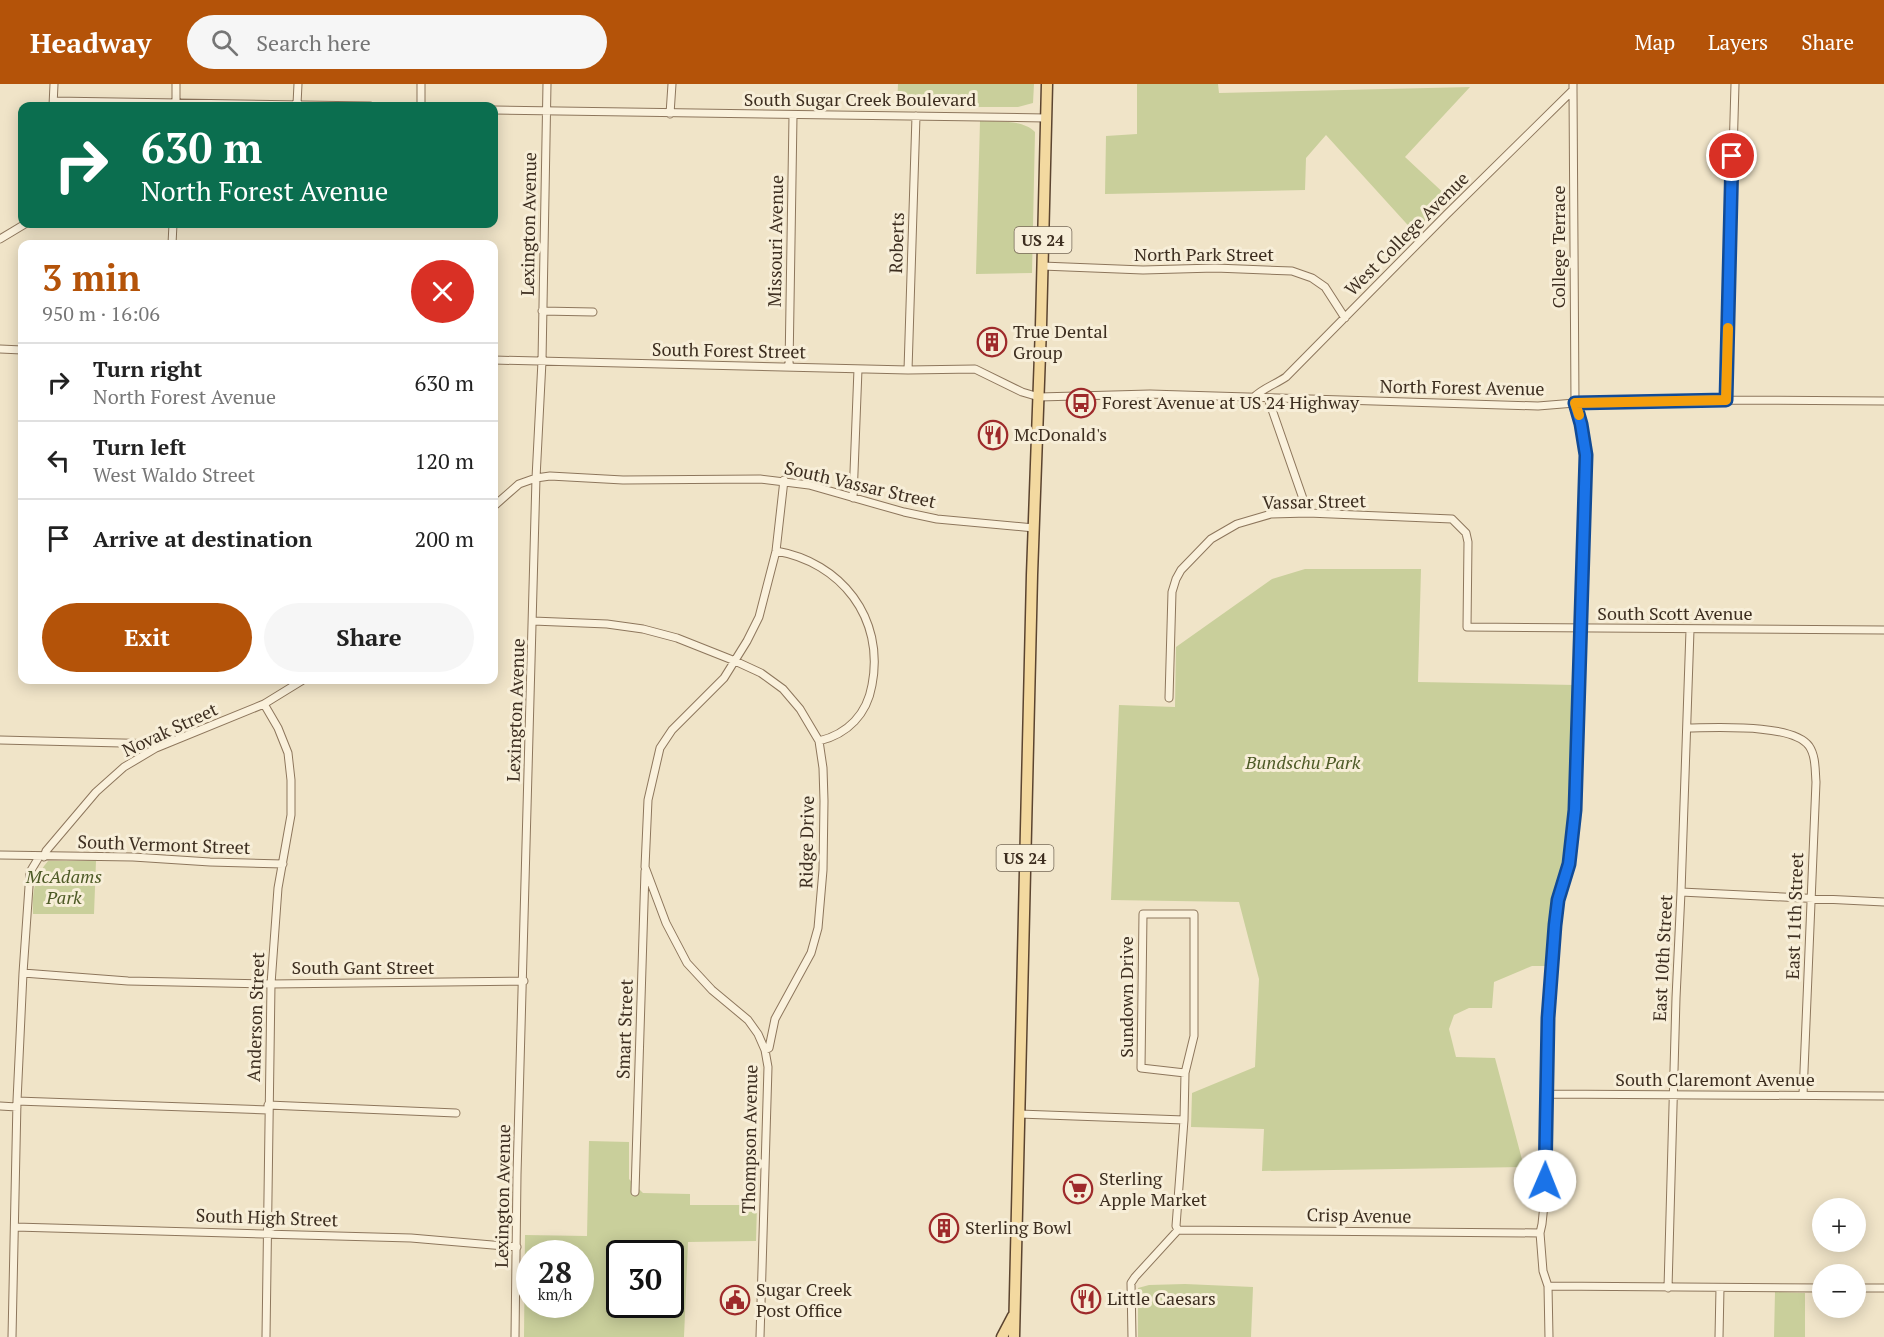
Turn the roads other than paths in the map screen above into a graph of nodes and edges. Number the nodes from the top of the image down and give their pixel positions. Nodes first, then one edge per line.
1 (54, 84) edge
2 (176, 84) edge
3 (298, 84) edge
4 (421, 84) edge
5 (547, 84) edge
6 (672, 84) edge
7 (1047, 84) edge
8 (1735, 84) edge
9 (1574, 87) edge
10 (53, 102) edge
11 (176, 102) edge
12 (297, 102) edge
13 (420, 102) edge
14 (498, 110) edge
15 (547, 112) junction
16 (670, 114) junction
17 (793, 116) junction
18 (916, 116) junction
19 (1046, 118) junction
20 (18, 228) edge
21 (0, 239) edge
22 (1042, 266) junction
23 (542, 310) junction
24 (593, 312) dead end
25 (1345, 318) junction
26 (0, 349) edge
27 (18, 350) edge
28 (498, 360) edge
29 (542, 361) junction
30 (789, 367) junction
31 (858, 369) junction
32 (908, 370) junction
33 (1039, 397) junction
34 (1253, 398) junction
35 (1268, 398) junction
36 (1726, 400) junction
37 (1884, 401) edge
38 (1575, 403) junction
39 (536, 478) junction
40 (784, 480) junction
41 (853, 498) junction
42 (498, 502) edge
43 (1308, 513) junction
44 (1034, 528) junction
45 (776, 550) junction
46 (533, 621) junction
47 (1467, 627) joint
48 (1580, 629) junction
49 (1690, 630) junction
50 (1884, 630) edge
51 (735, 661) junction
52 (296, 684) edge
53 (1169, 698) dead end
54 (264, 704) junction
55 (1688, 728) junction
56 (0, 740) edge
57 (819, 741) junction
58 (167, 744) junction
59 (0, 855) edge
60 (41, 857) junction
61 (283, 864) junction
62 (645, 867) junction
63 (1682, 892) junction
64 (1810, 900) junction
65 (1884, 902) edge
66 (23, 973) junction
67 (524, 981) junction
68 (271, 984) junction
69 (765, 1050) junction
70 (1185, 1073) junction
71 (1546, 1094) junction
72 (1673, 1095) junction
73 (1803, 1095) junction
74 (1884, 1096) edge
75 (17, 1104) junction
76 (0, 1106) edge
77 (268, 1108) junction
78 (456, 1113) dead end
79 (1019, 1114) junction
80 (1184, 1120) junction
81 (635, 1192) dead end
82 (15, 1227) junction
83 (1178, 1230) junction
84 (266, 1233) junction
85 (1540, 1233) junction
86 (517, 1240) edge
87 (516, 1247) edge
88 (1548, 1286) junction
89 (1668, 1288) junction
90 (1720, 1288) junction
91 (1812, 1288) edge
92 (1866, 1288) edge
93 (1884, 1288) edge
94 (516, 1292) edge
95 (1015, 1317) junction
96 (12, 1337) edge
97 (266, 1337) edge
98 (515, 1337) edge
99 (760, 1337) edge
100 (1002, 1337) edge
101 (1014, 1337) edge
102 (1024, 1337) edge
103 (1132, 1337) edge
104 (1549, 1337) edge
105 (1719, 1337) edge

1 - 10 street
2 - 11 street
3 - 12 street
4 - 13 street
5 - 15 street, Lexington Avenue
6 - 16 street
7 - 19 main road, US 24
8 - 36 street
9 - 25 street, West College Avenue
9 - 38 street, College Terrace
14 - 15 street, South Sugar Creek Boulevard
15 - 16 street, South Sugar Creek Boulevard
15 - 23 street, Lexington Avenue
16 - 17 street, South Sugar Creek Boulevard
17 - 18 street, South Sugar Creek Boulevard
17 - 30 street, Missouri Avenue
18 - 19 street, South Sugar Creek Boulevard
18 - 32 street, Roberts
19 - 22 main road, US 24
20 - 21 street
22 - 25 street, North Park Street
22 - 33 main road, US 24
23 - 24 street
23 - 29 street, Lexington Avenue
25 - 34 street, West College Avenue
26 - 27 street
28 - 29 street, South Forest Street
29 - 30 street, South Forest Street
29 - 39 street, Lexington Avenue
30 - 31 street, South Forest Street
31 - 32 street, South Forest Street
31 - 41 street
32 - 33 street, South Forest Street
33 - 34 street, North Forest Avenue
33 - 44 main road, US 24
34 - 35 street, North Forest Avenue
35 - 38 street, North Forest Avenue
35 - 43 street
36 - 37 street, North Forest Avenue
36 - 38 street, North Forest Avenue
38 - 48 street, College Terrace
39 - 40 street, South Vassar Street
39 - 42 street
39 - 46 street, Lexington Avenue
40 - 41 street, South Vassar Street
40 - 45 street, Thompson Avenue
41 - 44 street, South Vassar Street
43 - 47 street, Vassar Street
43 - 53 street, Vassar Street
44 - 79 main road, US 24
45 - 51 street, Thompson Avenue
45 - 57 street
46 - 51 street, Ridge Drive
46 - 67 street, Lexington Avenue
47 - 48 street, South Scott Avenue
48 - 49 street, South Scott Avenue
48 - 71 street, College Terrace
49 - 50 street, South Scott Avenue
49 - 55 street, East 10th Street
51 - 57 street, Ridge Drive
51 - 62 street, Thompson Avenue
52 - 54 street, Novak Street
54 - 58 street, Novak Street
54 - 61 street, Anderson Street
55 - 63 street, East 10th Street
55 - 64 street, East 11th Street
56 - 58 street
57 - 69 street, Ridge Drive
58 - 60 street, Novak Street
59 - 60 street, South Vermont Street
60 - 61 street, South Vermont Street
60 - 66 street, Novak Street
61 - 68 street, Anderson Street
62 - 69 street, Thompson Avenue
62 - 81 street, Smart Street
63 - 64 street
63 - 72 street, East 10th Street
64 - 65 street
64 - 73 street, East 11th Street
66 - 68 street, South Gant Street
66 - 75 street, Novak Street
67 - 68 street, South Gant Street
67 - 86 street, Lexington Avenue
68 - 77 street, Anderson Street
69 - 99 street, Thompson Avenue
70 - 70 street, Sundown Drive
70 - 80 street, Sundown Drive
71 - 72 street, South Claremont Avenue
71 - 85 street, College Terrace
72 - 73 street, South Claremont Avenue
72 - 89 street, East 10th Street
73 - 74 street, South Claremont Avenue
75 - 76 street
75 - 77 street
75 - 82 street, Novak Street
77 - 78 street
77 - 84 street, Anderson Street
79 - 80 street
79 - 95 main road, US 24
80 - 83 street, Sundown Drive
82 - 84 street, South High Street
82 - 96 street, Novak Street
83 - 85 street, Crisp Avenue
83 - 103 street
84 - 87 street, South High Street
84 - 97 street, Anderson Street
85 - 88 street, College Terrace
88 - 89 street
88 - 104 street, College Terrace
89 - 90 street
90 - 91 street
90 - 105 street
92 - 93 street
94 - 98 street, Lexington Avenue
95 - 100 main road
95 - 101 main road, US 24
95 - 102 main road

